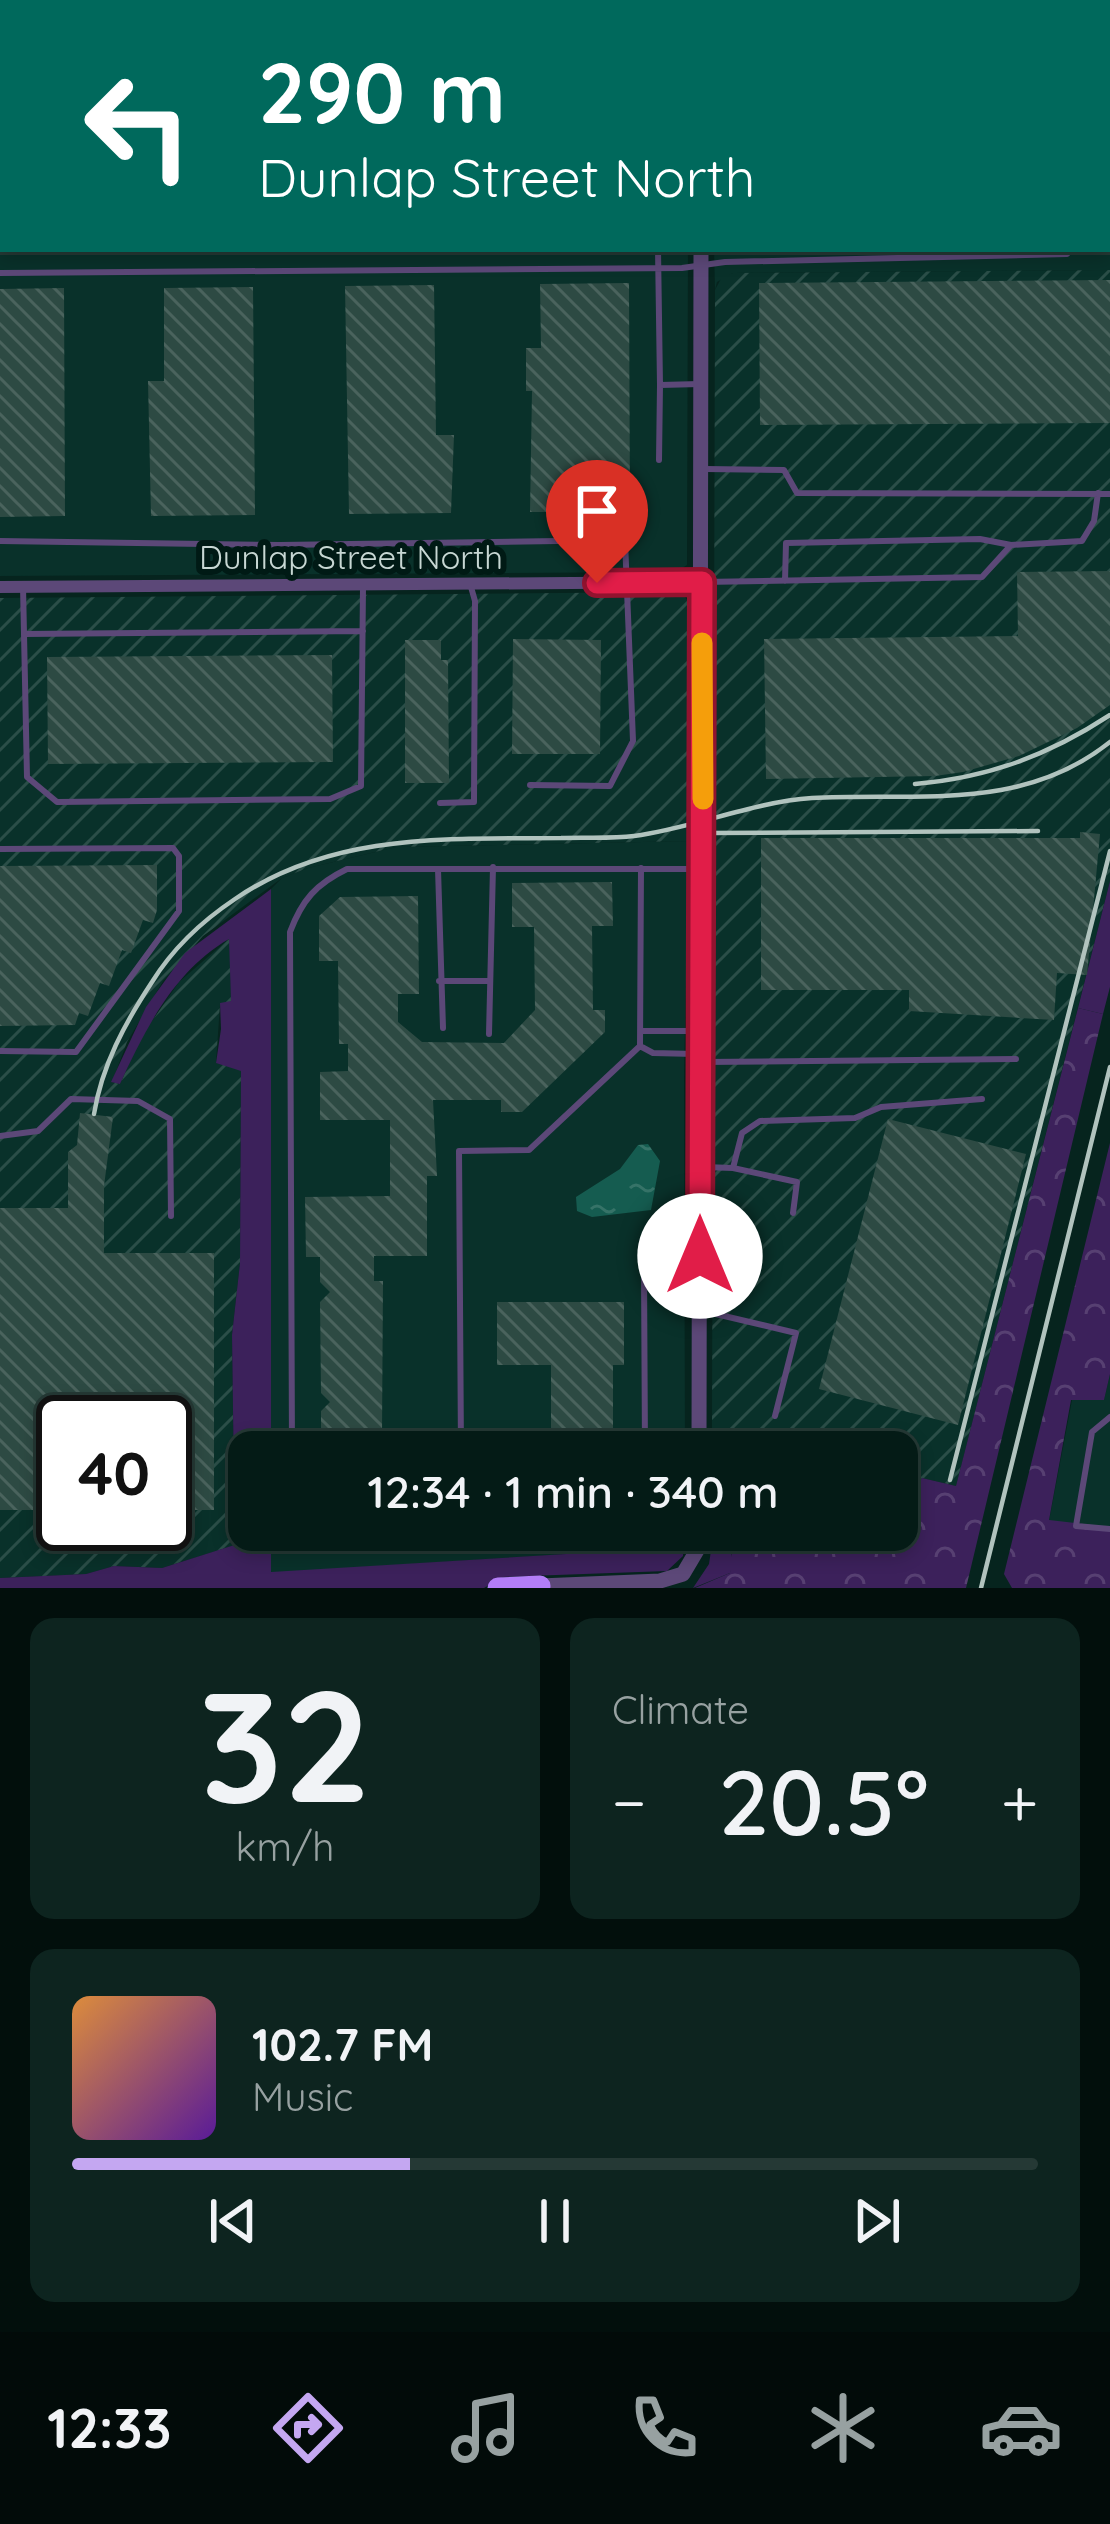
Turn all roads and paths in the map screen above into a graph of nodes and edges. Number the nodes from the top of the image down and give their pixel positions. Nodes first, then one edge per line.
1 (658, 252) edge
2 (755, 252) edge
3 (1069, 252) edge
4 (701, 257) edge
5 (755, 262) junction
6 (658, 268) junction
7 (0, 273) edge
8 (700, 384) junction
9 (660, 385) junction
10 (659, 460) dead end
11 (701, 469) junction
12 (1098, 494) junction
13 (1110, 494) edge
14 (0, 541) edge
15 (1011, 545) junction
16 (784, 580) junction
17 (702, 582) junction
18 (363, 583) junction
19 (629, 583) junction
20 (470, 584) junction
21 (0, 586) edge
22 (23, 586) junction
23 (363, 631) junction
24 (24, 634) junction
25 (530, 785) dead end
26 (440, 803) dead end
27 (0, 849) edge
28 (493, 867) junction
29 (439, 868) junction
30 (641, 868) junction
31 (702, 869) junction
32 (440, 981) junction
33 (489, 981) junction
34 (443, 1028) dead end
35 (643, 1030) junction
36 (700, 1030) junction
37 (489, 1034) dead end
38 (640, 1046) junction
39 (0, 1052) edge
40 (699, 1058) junction
41 (1016, 1059) dead end
42 (982, 1099) dead end
43 (0, 1136) edge
44 (700, 1167) junction
45 (734, 1168) junction
46 (793, 1213) dead end
47 (171, 1216) dead end
48 (700, 1269) junction
49 (700, 1310) junction
50 (775, 1416) dead end
51 (1110, 1417) edge
52 (292, 1431) edge
53 (461, 1431) edge
54 (645, 1431) edge
55 (699, 1431) edge
56 (1110, 1529) edge
57 (697, 1551) edge
58 (539, 1587) edge
59 (497, 1588) edge

1 - 6 lane
2 - 5 lane
3 - 5 lane
4 - 5 lane
4 - 6 lane
4 - 8 street
6 - 7 lane
6 - 9 lane
8 - 9 lane
8 - 11 street
9 - 10 lane
11 - 12 lane
11 - 17 street
12 - 13 lane
12 - 15 lane
14 - 19 lane
15 - 16 lane
15 - 16 lane
16 - 17 lane
17 - 19 street, Dunlap Street North
17 - 31 street
18 - 20 street, Dunlap Street North
18 - 22 street, Dunlap Street North
18 - 23 lane
19 - 20 street, Dunlap Street North
19 - 25 lane
20 - 26 lane
21 - 22 street, Dunlap Street North
22 - 24 lane
23 - 24 lane
23 - 24 lane
27 - 39 lane
28 - 29 lane
28 - 30 lane
28 - 33 lane
29 - 32 lane
29 - 52 lane
30 - 31 lane
30 - 35 lane
31 - 36 street
32 - 33 lane
32 - 34 lane
33 - 37 lane
35 - 36 lane
35 - 38 lane
36 - 40 street
38 - 40 lane
38 - 53 lane
40 - 41 lane
40 - 44 street
42 - 45 lane
43 - 47 lane
44 - 45 lane
44 - 48 street
45 - 46 lane
48 - 49 street
48 - 54 lane
49 - 50 lane
49 - 55 street
51 - 56 lane
57 - 58 street
58 - 59 highway

